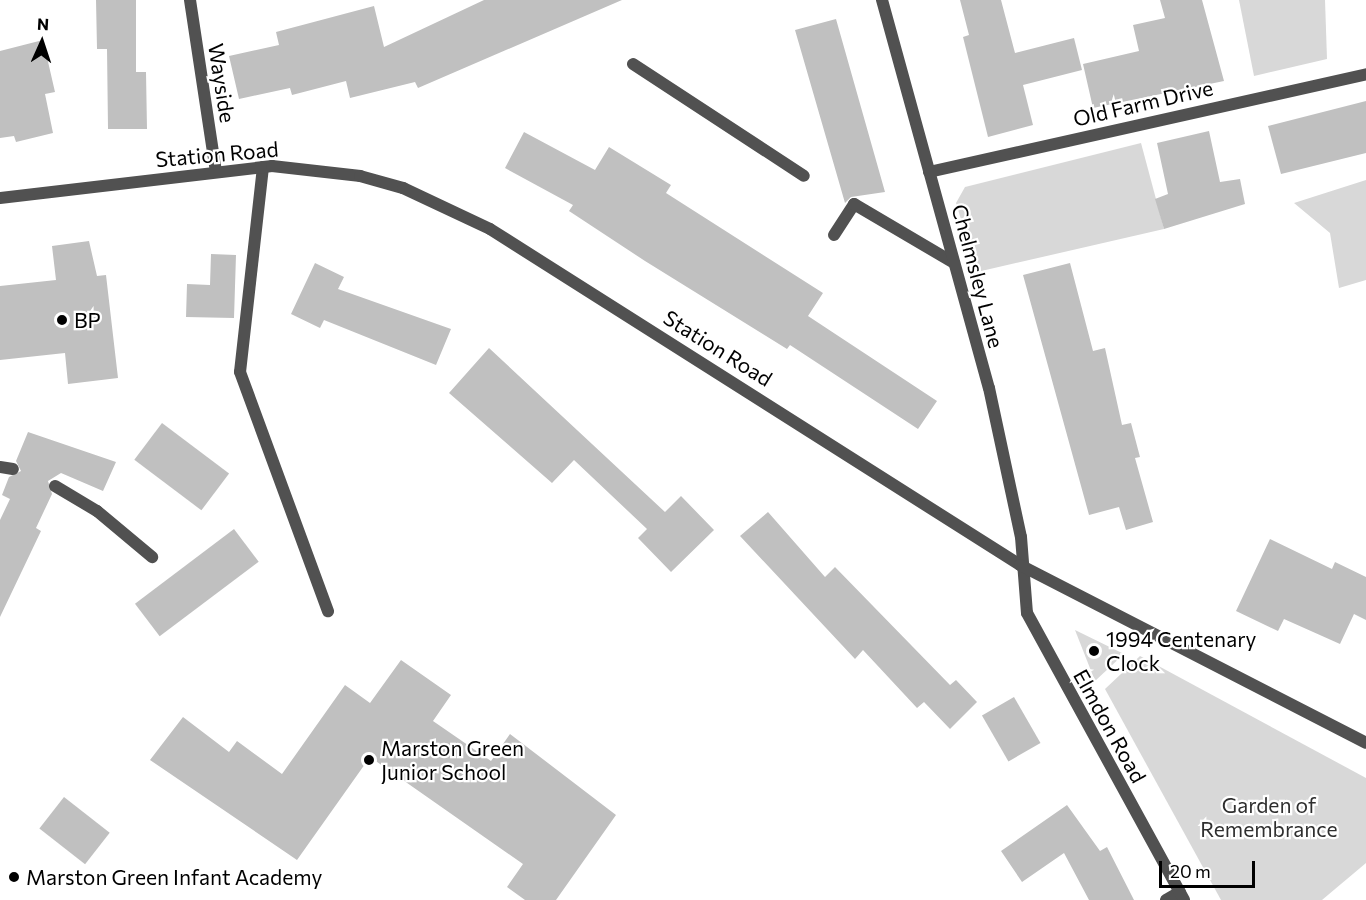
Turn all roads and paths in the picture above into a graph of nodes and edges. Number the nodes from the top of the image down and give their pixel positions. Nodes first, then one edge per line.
1 (190, 0) edge
2 (882, 0) edge
3 (633, 64) dead end
4 (1366, 74) edge
5 (263, 167) junction
6 (216, 171) junction
7 (929, 172) junction
8 (804, 176) dead end
9 (0, 198) edge
10 (834, 235) dead end
11 (954, 263) junction
12 (55, 486) dead end
13 (152, 557) dead end
14 (1020, 565) junction
15 (328, 611) dead end
16 (1366, 743) edge
17 (1182, 896) edge
18 (1166, 900) edge

1 - 6 street, Wayside
2 - 7 street, Chelmsley Lane
3 - 8 street
4 - 7 street, Old Farm Drive
5 - 6 street, Station Road
5 - 14 street, Station Road
5 - 15 street
6 - 9 street, Station Road
7 - 11 street, Chelmsley Lane
10 - 11 street
11 - 14 street, Chelmsley Lane
12 - 13 street
14 - 16 street, Station Road
14 - 17 street, Elmdon Road
17 - 18 street

